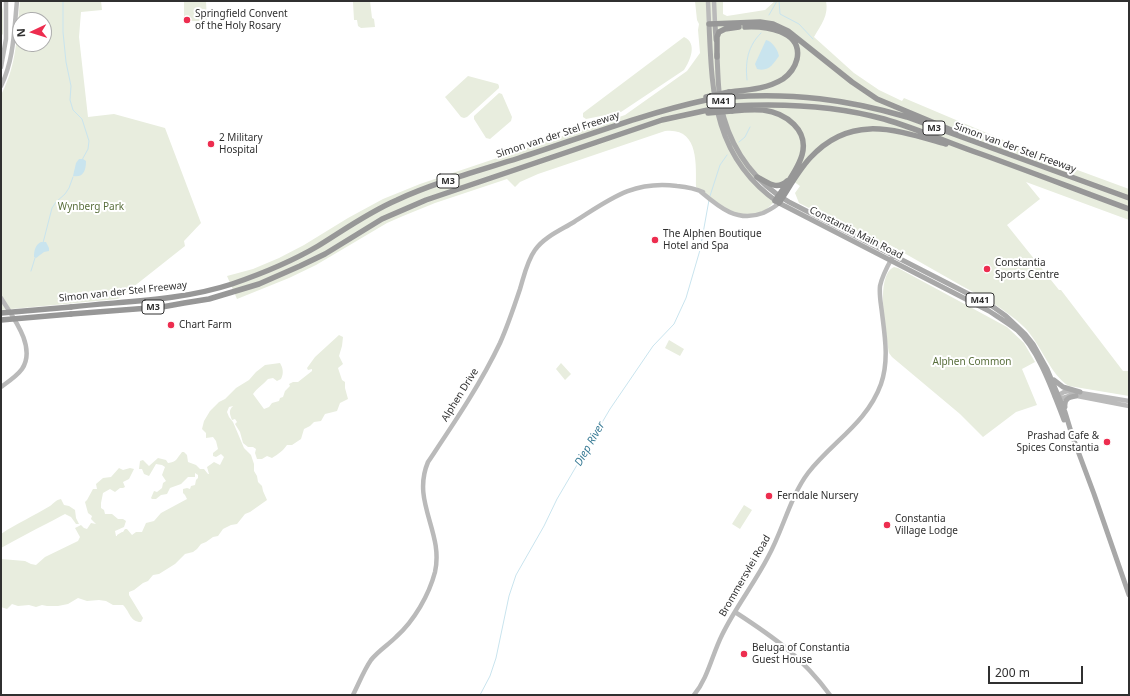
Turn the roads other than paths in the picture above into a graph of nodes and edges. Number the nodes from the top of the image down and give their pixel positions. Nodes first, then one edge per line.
1 (4, 1) edge
2 (17, 1) edge
3 (708, 1) edge
4 (714, 1) edge
5 (712, 26) junction
6 (739, 27) junction
7 (717, 57) junction
8 (1, 67) edge
9 (1, 86) edge
10 (730, 95) junction
11 (732, 108) junction
12 (971, 141) junction
13 (981, 154) junction
14 (757, 177) junction
15 (790, 178) junction
16 (1129, 198) edge
17 (779, 200) junction
18 (1129, 209) edge
19 (892, 258) junction
20 (1, 298) edge
21 (1, 313) edge
22 (1, 320) edge
23 (1046, 369) junction
24 (1, 387) edge
25 (1078, 394) junction
26 (1058, 398) junction
27 (1129, 401) edge
28 (1129, 406) edge
29 (1065, 412) junction
30 (1072, 435) junction
31 (1129, 595) edge
32 (736, 612) junction
33 (353, 695) edge
34 (694, 695) edge
35 (830, 695) edge

1 - 8 street
2 - 9 street
3 - 5 street, Constantia Main Road / M41
4 - 5 street, Constantia Main Road / M41
5 - 6 highway
5 - 7 main road, Constantia Main Road / M41
5 - 12 highway
5 - 17 main road, Constantia Main Road / M41
6 - 7 highway
6 - 10 highway
7 - 14 main road, Constantia Main Road / M41
10 - 12 highway, Simon van der Stel Freeway / M3
10 - 21 highway, Simon van der Stel Freeway / M3, bridge
11 - 13 highway, Simon van der Stel Freeway / M3
11 - 15 highway
11 - 22 highway, Simon van der Stel Freeway / M3, bridge
12 - 16 highway, Simon van der Stel Freeway / M3
13 - 17 highway
13 - 18 highway, Simon van der Stel Freeway / M3
14 - 15 highway
14 - 17 main road, Constantia Main Road / M41
15 - 17 highway
17 - 19 main road, Constantia Main Road / M41
17 - 33 street, Alphen Drive
19 - 23 main road, Constantia Main Road / M41
19 - 26 main road, Constantia Main Road / M41
19 - 32 street, Brommersvlei Road
20 - 24 street
23 - 25 main road
23 - 26 main road, Constantia Main Road / M41
25 - 26 street
25 - 27 street
25 - 28 street
25 - 29 main road
26 - 29 main road, Constantia Main Road / M41
26 - 30 main road, Constantia Main Road / M41
29 - 30 main road, Constantia Main Road / M41
30 - 31 main road, Constantia Main Road / M41
32 - 34 street, Brommersvlei Road
32 - 35 street

